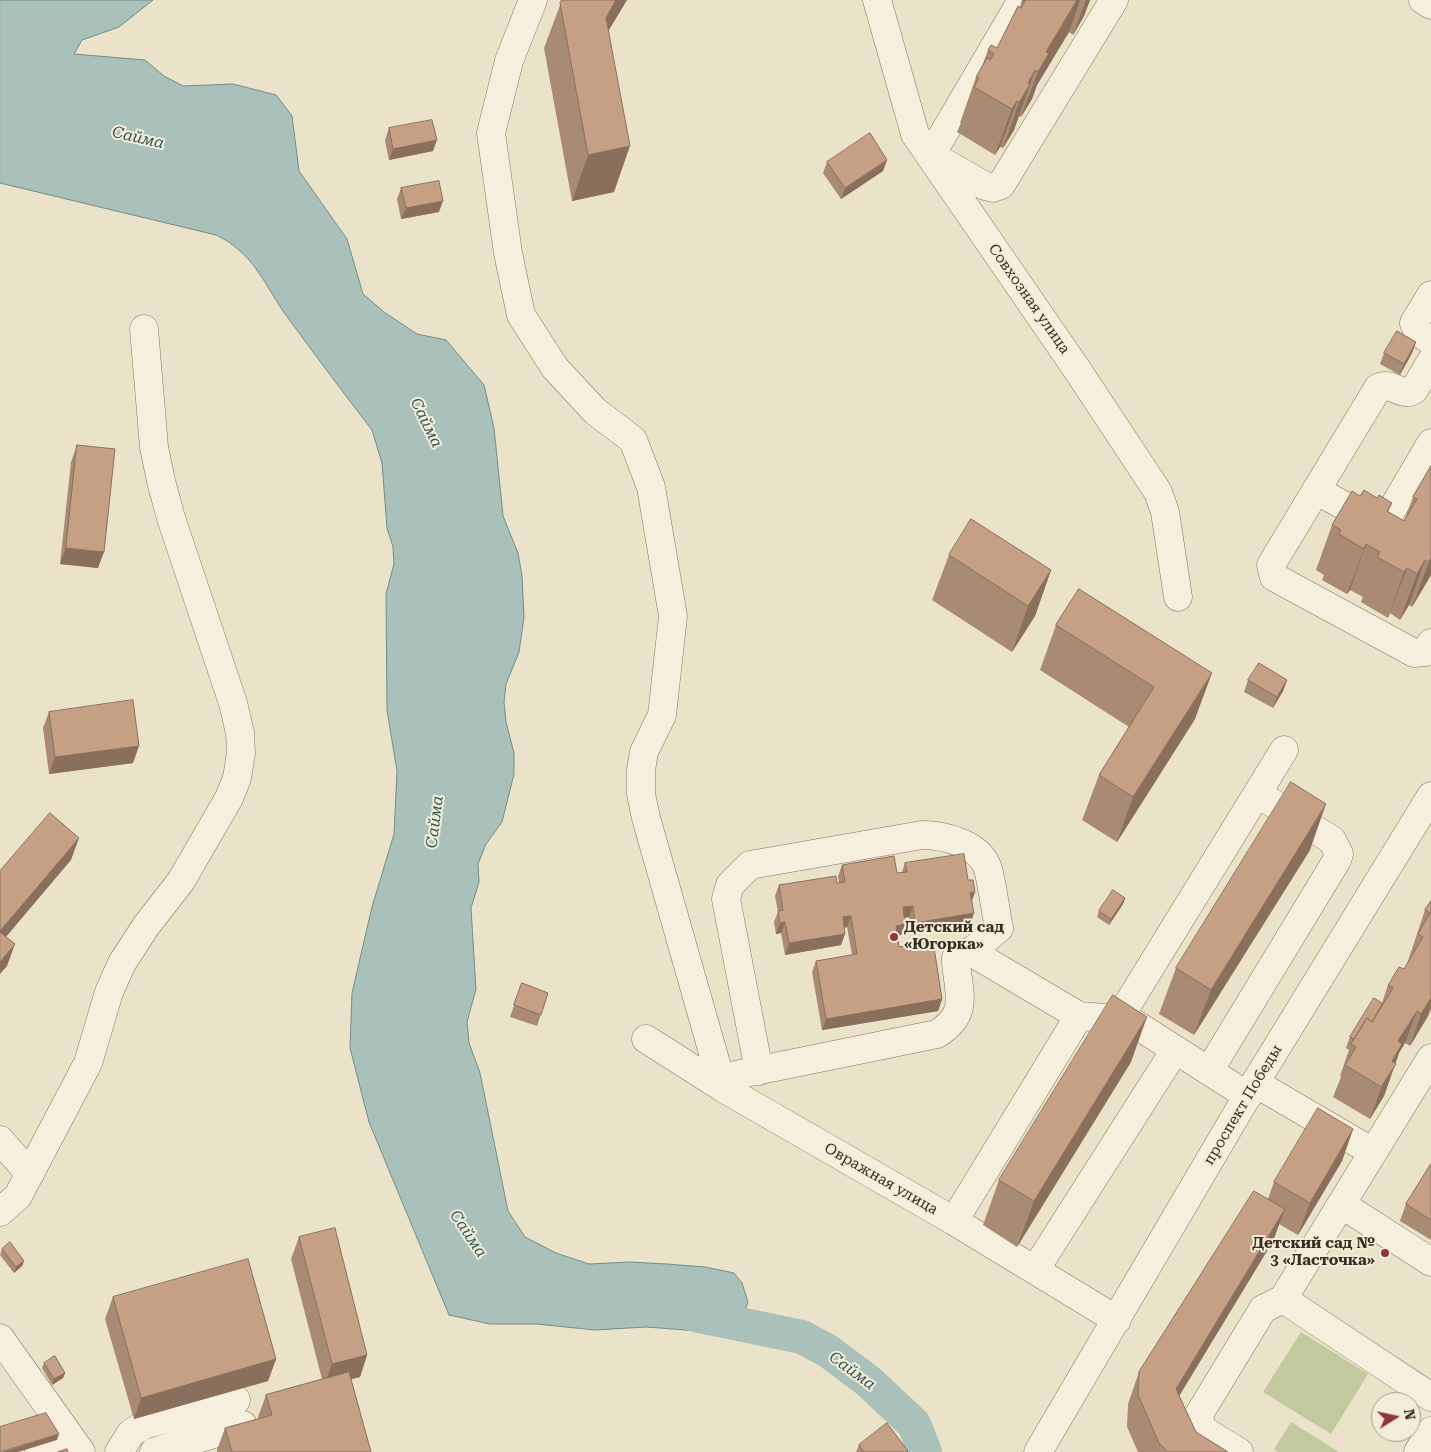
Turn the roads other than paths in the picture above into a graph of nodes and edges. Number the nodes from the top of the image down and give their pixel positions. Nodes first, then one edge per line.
1 (533, 0) edge
2 (877, 0) edge
3 (1022, 0) edge
4 (1114, 0) edge
5 (1423, 0) edge
6 (1431, 5) edge
7 (931, 155) junction
8 (1431, 295) edge
9 (144, 329) dead end
10 (1431, 341) edge
11 (1431, 361) edge
12 (1431, 443) edge
13 (1316, 490) junction
14 (1178, 597) dead end
15 (1431, 642) edge
16 (1284, 750) dead end
17 (1258, 794) junction
18 (1431, 796) edge
19 (999, 928) junction
20 (971, 952) junction
21 (1007, 972) junction
22 (1120, 1015) junction
23 (1079, 1016) junction
24 (646, 1039) dead end
25 (1175, 1050) junction
26 (1431, 1058) edge
27 (760, 1071) junction
28 (1208, 1071) junction
29 (722, 1083) junction
30 (1252, 1089) junction
31 (0, 1140) edge
32 (1373, 1152) junction
33 (30, 1174) junction
34 (1340, 1204) junction
35 (0, 1212) edge
36 (954, 1221) junction
37 (1431, 1262) edge
38 (1035, 1270) junction
39 (1283, 1299) junction
40 (1117, 1320) junction
41 (0, 1338) edge
42 (1431, 1397) edge
43 (1431, 1431) edge
44 (77, 1447) edge
45 (39, 1452) edge
46 (119, 1452) edge
47 (154, 1452) edge
48 (1038, 1452) edge
49 (1239, 1452) edge
50 (1418, 1452) edge

1 - 29 street
2 - 7 street, Совхозная улица
3 - 7 street
4 - 7 street
5 - 6 street
7 - 14 street, Совхозная улица
8 - 10 street
9 - 33 street
11 - 13 street
12 - 13 street
13 - 15 street
16 - 17 street
17 - 22 street
17 - 28 street
18 - 30 street, проспект Победы
19 - 20 street
19 - 21 street
19 - 27 street
20 - 21 street
20 - 27 street
21 - 23 street
22 - 23 street
22 - 25 street
23 - 36 street
24 - 29 street, Овражная улица
25 - 28 street
25 - 38 street
26 - 32 street
27 - 29 street
28 - 30 street
29 - 36 street, Овражная улица
30 - 32 street
30 - 40 street, проспект Победы
31 - 33 street
32 - 34 street
33 - 35 street
34 - 37 street
34 - 39 street
36 - 38 street, Овражная улица
38 - 40 street, Овражная улица
39 - 42 street
39 - 49 street
40 - 48 street, проспект Победы
41 - 44 street
43 - 50 street
44 - 45 street
46 - 47 street

